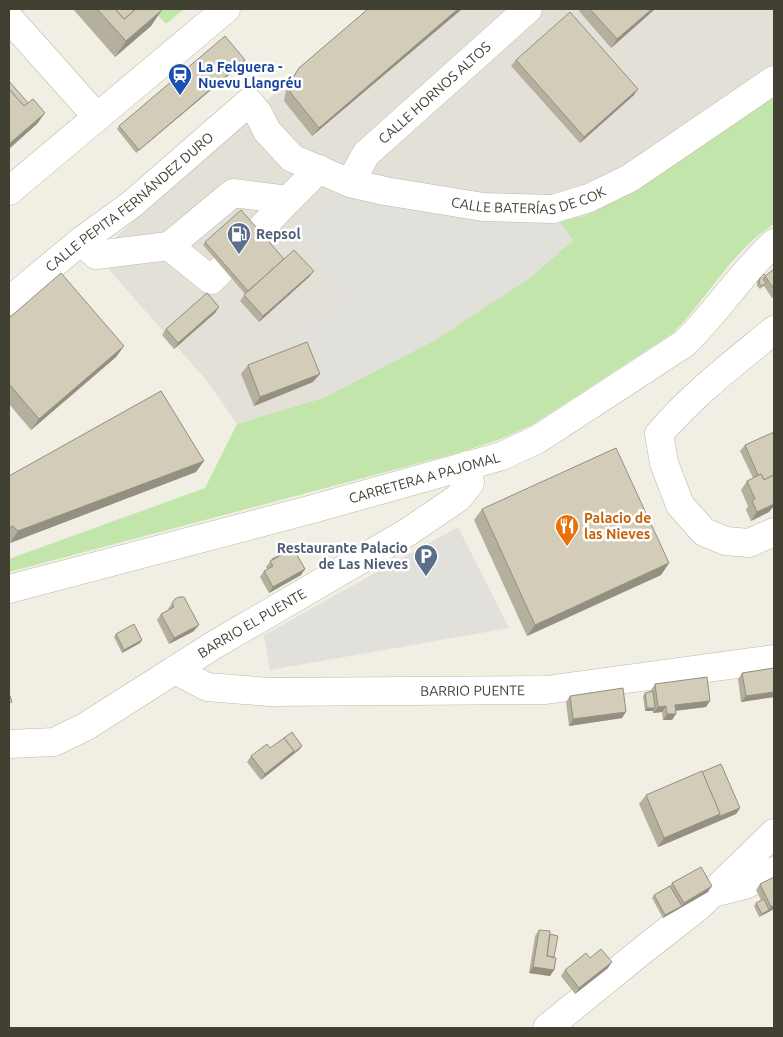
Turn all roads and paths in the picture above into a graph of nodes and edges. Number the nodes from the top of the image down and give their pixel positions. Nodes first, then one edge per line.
1 (226, 9) edge
2 (528, 9) edge
3 (9, 18) edge
4 (774, 80) edge
5 (249, 102) joint
6 (97, 116) junction
7 (227, 122) junction
8 (267, 131) junction
9 (319, 169) junction
10 (350, 183) junction
11 (9, 191) edge
12 (288, 200) junction
13 (257, 233) edge
14 (81, 241) junction
15 (774, 243) edge
16 (169, 246) junction
17 (223, 268) edge
18 (9, 301) edge
19 (774, 330) edge
20 (468, 466) junction
21 (774, 532) edge
22 (9, 589) edge
23 (774, 659) edge
24 (175, 670) junction
25 (9, 744) edge
26 (774, 833) edge
27 (774, 872) edge
28 (714, 893) junction
29 (548, 1028) edge

1 - 6 street
2 - 10 street, CALLE HORNOS ALTOS
3 - 6 street
4 - 10 street, CALLE BATERÍAS DE COK
5 - 7 street, CALLE PEPITA FERNÁNDEZ DURO
5 - 8 street, CALLE BATERÍAS DE COK
6 - 11 street
7 - 8 street, CALLE BATERÍAS DE COK
7 - 14 street, CALLE PEPITA FERNÁNDEZ DURO
8 - 9 street, CALLE BATERÍAS DE COK
9 - 10 street, CALLE BATERÍAS DE COK
9 - 12 street
12 - 13 street
12 - 16 street
14 - 16 street
14 - 18 street, CALLE PEPITA FERNÁNDEZ DURO
15 - 20 street, CARRETERA A PAJOMAL
16 - 17 street
19 - 21 street
20 - 22 street, CARRETERA A PAJOMAL
20 - 24 street, BARRIO EL PUENTE
23 - 24 street, BARRIO PUENTE
24 - 25 street, BARRIO EL PUENTE
26 - 28 street
27 - 28 street
28 - 29 street

